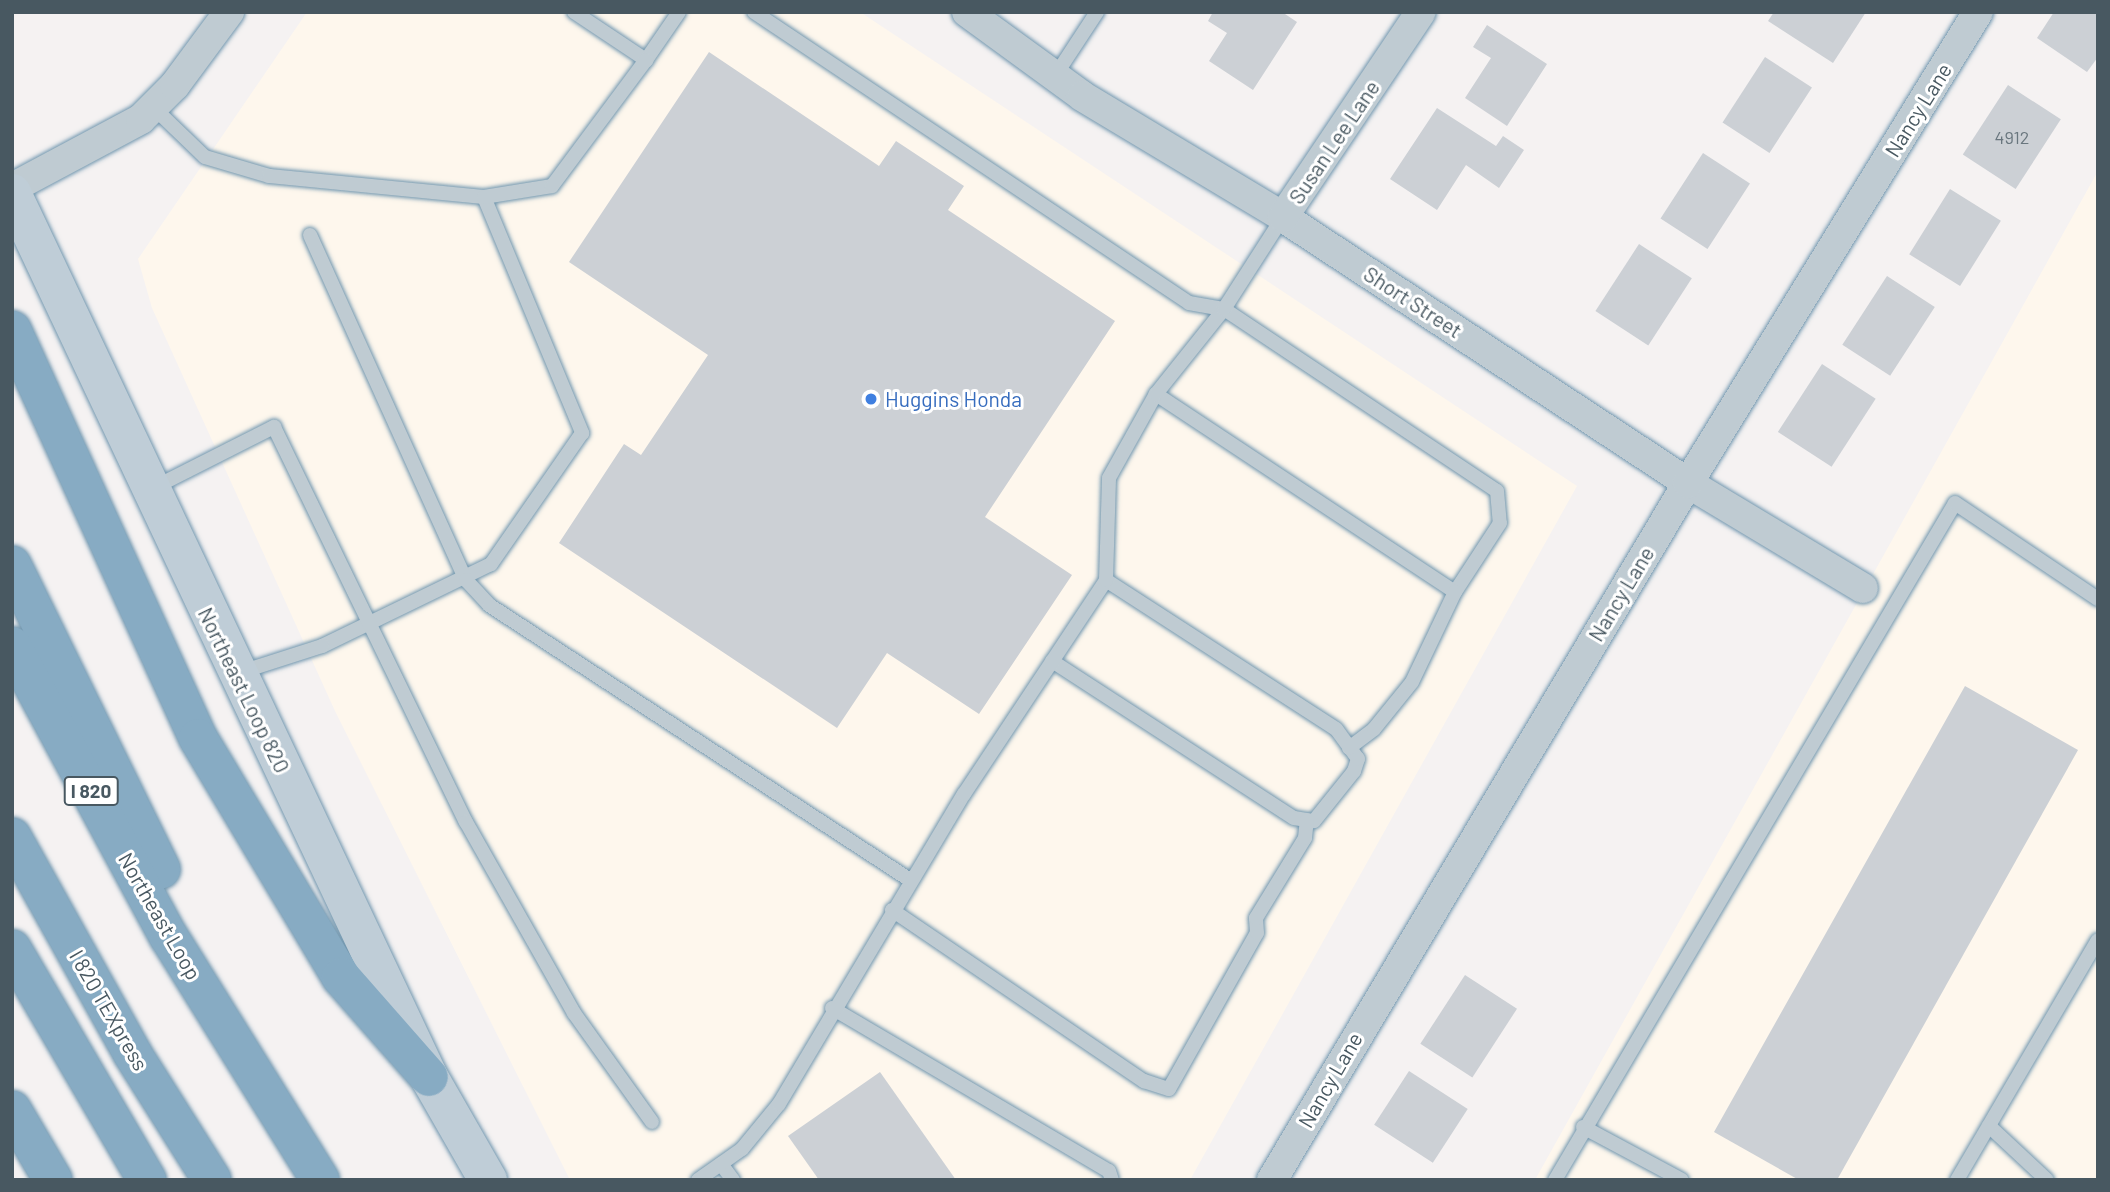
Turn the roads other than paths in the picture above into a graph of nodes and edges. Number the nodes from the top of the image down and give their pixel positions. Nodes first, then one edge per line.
1 (229, 12) edge
2 (574, 12) edge
3 (679, 12) edge
4 (754, 12) edge
5 (967, 12) edge
6 (1097, 12) edge
7 (1422, 12) edge
8 (1978, 12) edge
9 (646, 60) junction
10 (1055, 76) junction
11 (153, 107) junction
12 (12, 190) edge
13 (484, 197) junction
14 (1283, 217) junction
15 (310, 235) dead end
16 (1224, 309) junction
17 (12, 330) edge
18 (1156, 394) junction
19 (1688, 483) junction
20 (148, 490) junction
21 (12, 565) edge
22 (466, 580) junction
23 (1106, 580) junction
24 (1863, 587) dead end
25 (1455, 592) junction
26 (2098, 599) edge
27 (372, 622) junction
28 (12, 646) edge
29 (1052, 661) junction
30 (236, 673) junction
31 (1349, 748) junction
32 (1307, 820) junction
33 (12, 837) edge
34 (910, 880) junction
35 (892, 910) junction
36 (169, 937) junction
37 (2098, 940) edge
38 (12, 949) edge
39 (832, 1008) junction
40 (429, 1077) junction
41 (12, 1110) edge
42 (652, 1122) dead end
43 (1583, 1126) junction
44 (1989, 1126) junction
45 (721, 1164) junction
46 (53, 1180) edge
47 (147, 1180) edge
48 (212, 1180) edge
49 (320, 1180) edge
50 (488, 1180) edge
51 (698, 1180) edge
52 (733, 1180) edge
53 (1112, 1180) edge
54 (1272, 1180) edge
55 (1555, 1180) edge
56 (1682, 1180) edge
57 (1957, 1180) edge
58 (2047, 1180) edge

1 - 11 street
2 - 9 lane
3 - 9 lane
4 - 16 lane
5 - 10 street, Short Street
6 - 10 lane
7 - 14 street, Susan Lee Lane
8 - 19 street, Nancy Lane
9 - 13 lane
10 - 14 street, Short Street
11 - 12 street
11 - 13 lane
12 - 20 main road, Northeast Loop 820
13 - 22 lane
14 - 16 lane, Susan Lee Lane
14 - 19 street, Short Street
15 - 22 lane
16 - 18 lane, Susan Lee Lane
16 - 25 lane
17 - 40 highway
18 - 23 lane, Susan Lee Lane
18 - 25 lane
19 - 24 street, Short Street
19 - 54 street, Nancy Lane
20 - 27 lane
20 - 30 main road, Northeast Loop 820
21 - 36 highway
22 - 27 lane
22 - 34 lane
23 - 29 lane
23 - 31 lane
25 - 31 lane
26 - 43 lane
27 - 30 lane
27 - 42 lane
28 - 36 highway, Northeast Loop / I 820
29 - 32 lane
29 - 34 lane
30 - 40 main road, Northeast Loop 820
31 - 32 lane
32 - 35 lane
33 - 48 highway, I 820 TEXpress
34 - 35 lane
35 - 39 lane
36 - 49 highway, Northeast Loop / I 820
37 - 44 lane
38 - 47 highway
39 - 45 lane
39 - 53 lane
40 - 50 main road, Northeast Loop 820
41 - 46 highway
43 - 55 lane
43 - 56 lane
44 - 57 lane
44 - 58 lane
45 - 51 lane
45 - 52 lane

